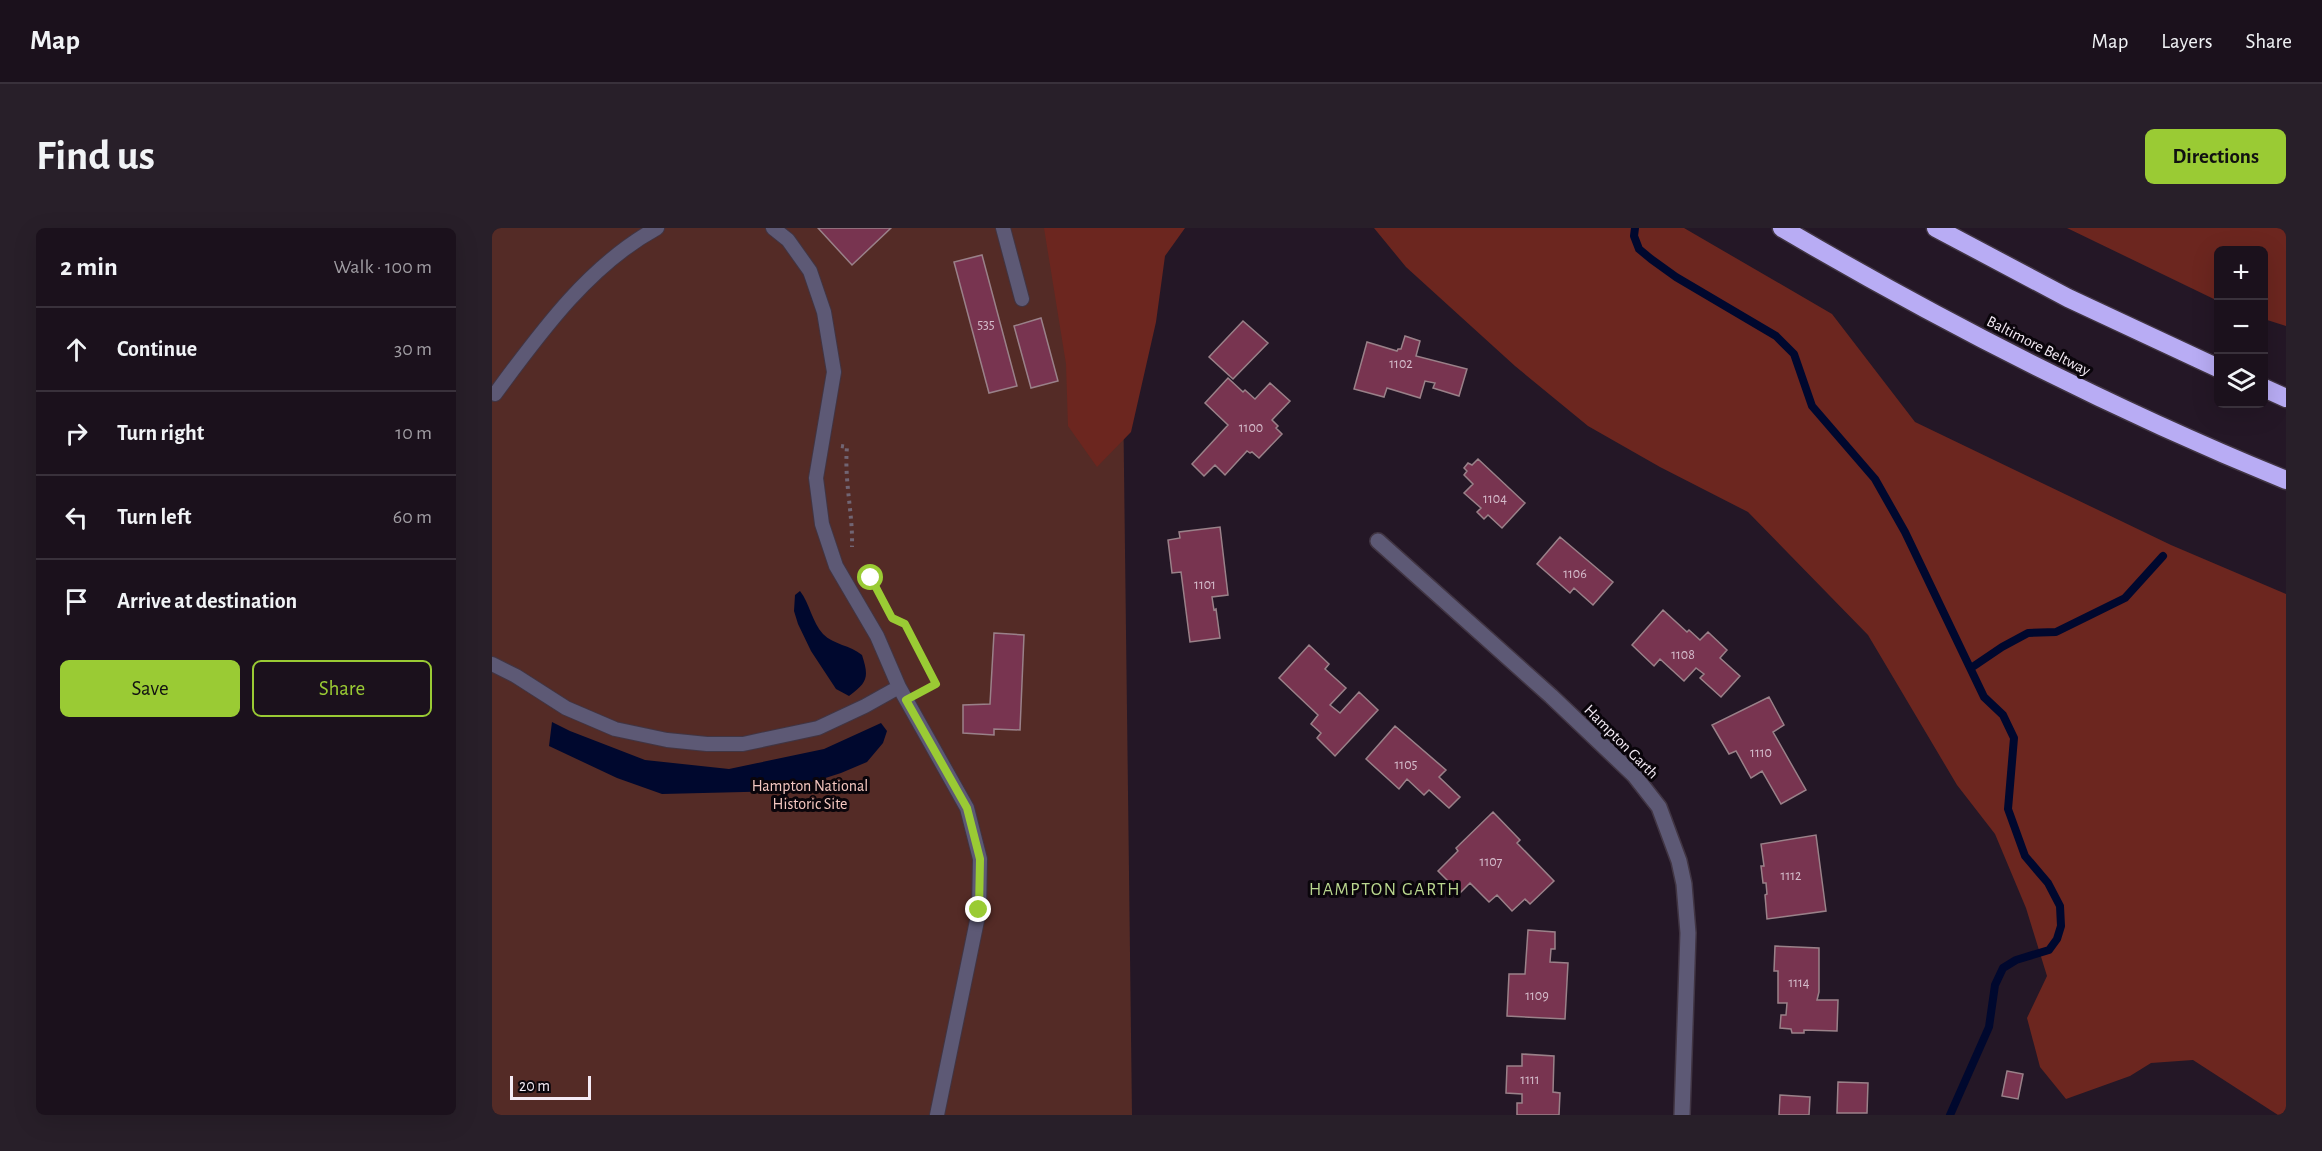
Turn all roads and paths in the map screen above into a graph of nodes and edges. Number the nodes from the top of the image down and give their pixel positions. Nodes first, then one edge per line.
1 (657, 228) edge
2 (773, 228) edge
3 (1003, 228) edge
4 (1782, 228) edge
5 (1936, 228) edge
6 (1022, 299) dead end
7 (2214, 366) edge
8 (2268, 390) edge
9 (495, 394) dead end
10 (2286, 398) edge
11 (821, 444) junction
12 (2286, 480) edge
13 (1378, 542) dead end
14 (852, 551) dead end
15 (860, 565) dead end
16 (492, 664) edge
17 (899, 687) junction
18 (906, 700) junction
19 (937, 1115) edge
20 (1682, 1115) edge

1 - 9 lane
2 - 11 lane
3 - 6 lane
4 - 12 highway, Baltimore Beltway
5 - 7 highway
8 - 10 highway
11 - 14 path
11 - 17 lane
13 - 20 street, Hampton Garth
15 - 18 path
16 - 17 lane
17 - 18 lane
18 - 19 lane

